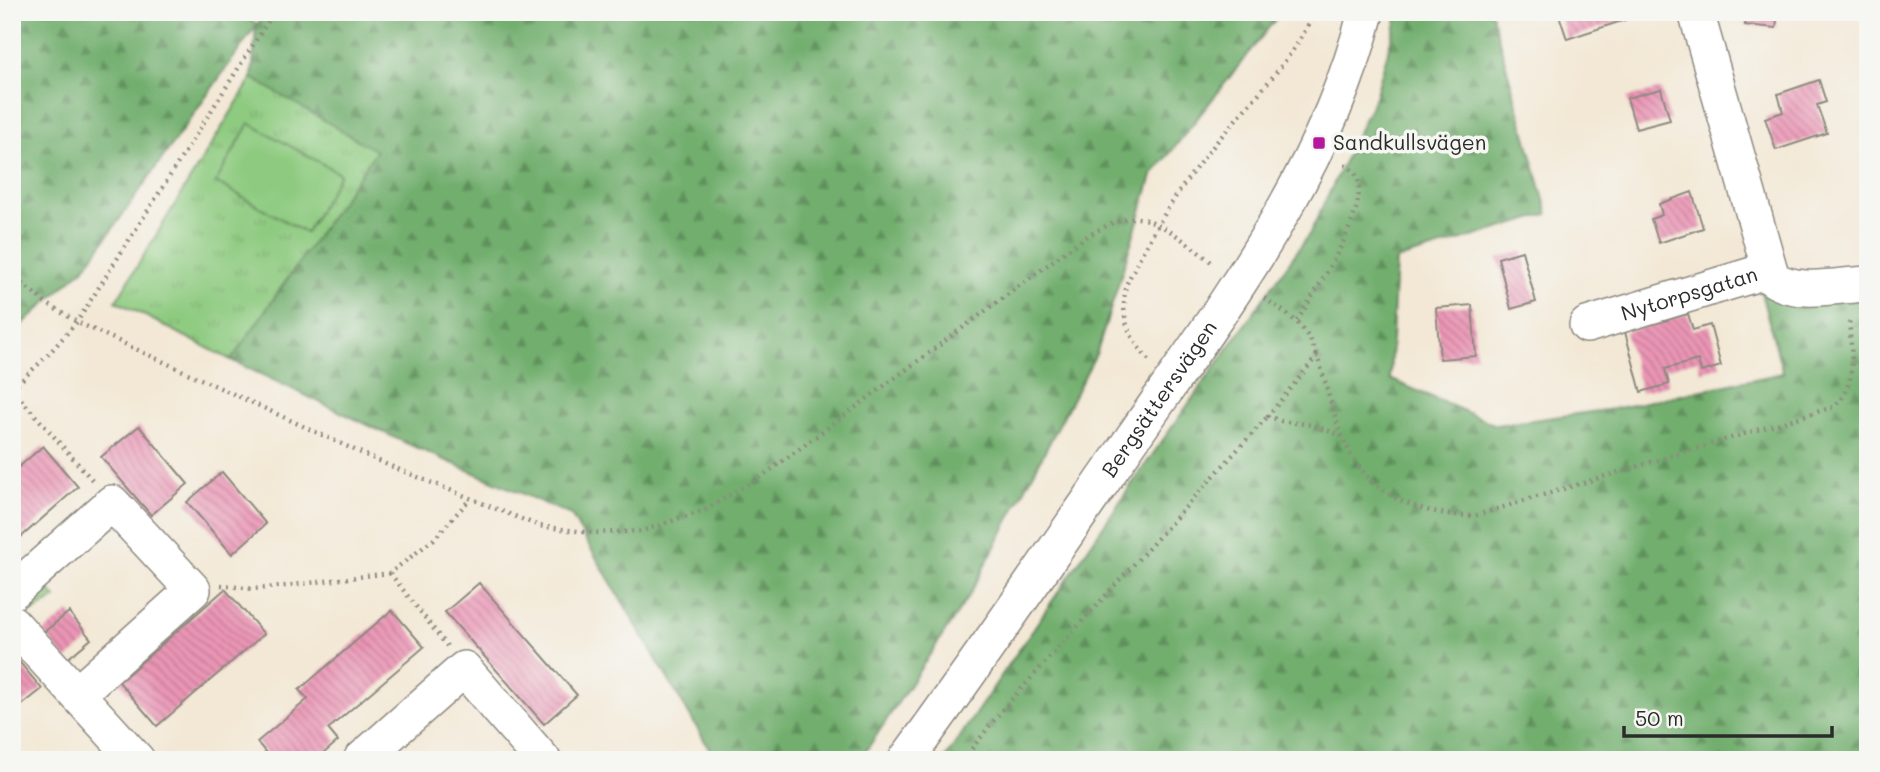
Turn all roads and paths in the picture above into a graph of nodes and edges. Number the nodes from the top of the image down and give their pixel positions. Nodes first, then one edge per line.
1 (274, 12) edge
2 (1315, 12) edge
3 (1366, 12) edge
4 (1696, 12) edge
5 (1340, 162) dead end
6 (1158, 225) junction
7 (1214, 264) dead end
8 (1769, 270) junction
9 (12, 274) edge
10 (1857, 284) edge
11 (1254, 292) dead end
12 (1297, 321) junction
13 (77, 322) junction
14 (1587, 325) dead end
15 (1317, 356) junction
16 (1150, 361) dead end
17 (12, 389) edge
18 (1268, 416) junction
19 (1343, 436) junction
20 (470, 499) junction
21 (112, 503) junction
22 (390, 573) junction
23 (193, 590) junction
24 (12, 592) edge
25 (12, 624) edge
26 (464, 669) junction
27 (77, 694) junction
28 (137, 760) edge
29 (360, 760) edge
30 (543, 760) edge
31 (906, 760) edge
32 (963, 760) edge

1 - 13 path
2 - 6 path
3 - 31 street, Bergsättersvägen
4 - 8 street
5 - 12 path
6 - 7 path
6 - 16 path
6 - 20 path
8 - 10 street, Nytorpsgatan
8 - 14 street, Nytorpsgatan
9 - 13 path
10 - 19 path
11 - 12 path
12 - 15 path
13 - 17 path
13 - 20 path
15 - 18 path
15 - 19 path
17 - 21 path
18 - 19 path
18 - 32 path
20 - 22 path
21 - 23 street
21 - 24 street
22 - 23 path
22 - 26 path
23 - 27 street
25 - 27 street
26 - 29 street
26 - 30 street
27 - 28 street

